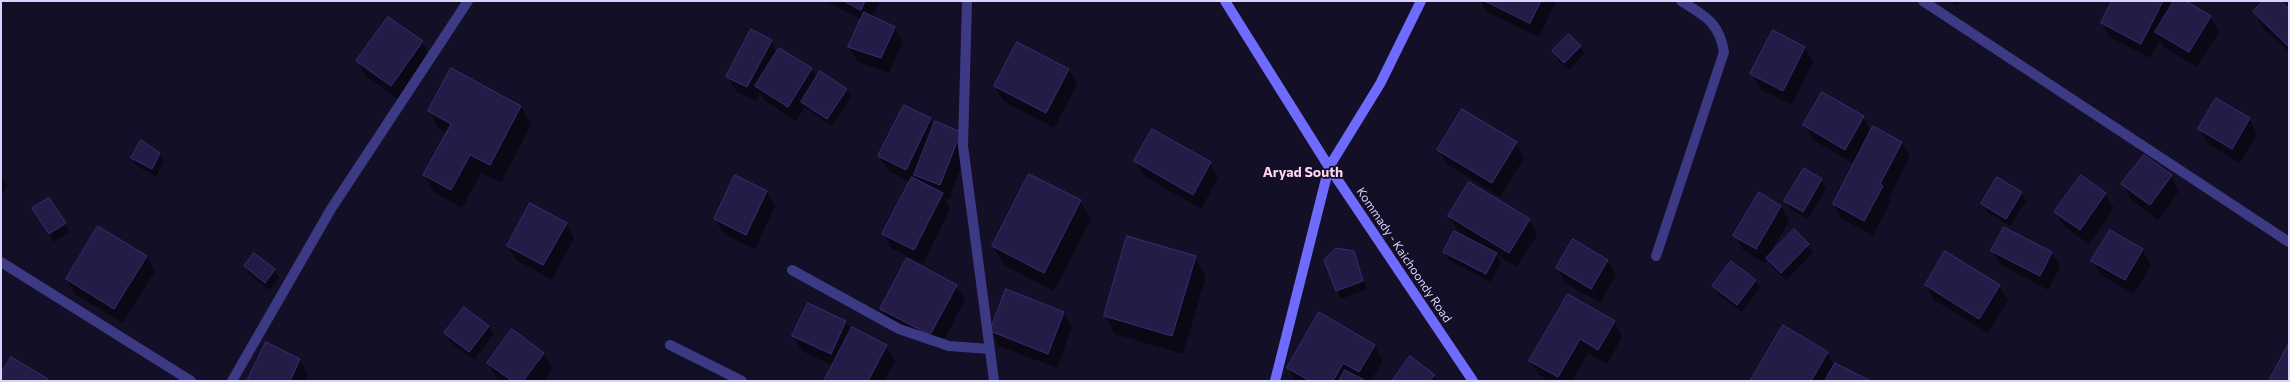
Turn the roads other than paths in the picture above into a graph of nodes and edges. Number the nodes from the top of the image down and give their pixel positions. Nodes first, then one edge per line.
1 (468, 1) edge
2 (967, 1) edge
3 (1225, 1) edge
4 (1421, 1) edge
5 (1681, 1) edge
6 (1923, 1) edge
7 (1329, 167) junction
8 (2289, 242) edge
9 (1656, 256) dead end
10 (1, 262) edge
11 (792, 270) dead end
12 (670, 345) dead end
13 (990, 349) junction
14 (191, 381) edge
15 (232, 381) edge
16 (742, 381) edge
17 (994, 381) edge
18 (1275, 381) edge
19 (1473, 381) edge

1 - 15 street
2 - 13 street
3 - 7 main road, Kommady - Kaichoondy Road
4 - 7 main road
5 - 9 street
6 - 8 street
7 - 18 main road
7 - 19 main road, Kommady - Kaichoondy Road
10 - 14 street
11 - 13 street
12 - 16 street
13 - 17 street

